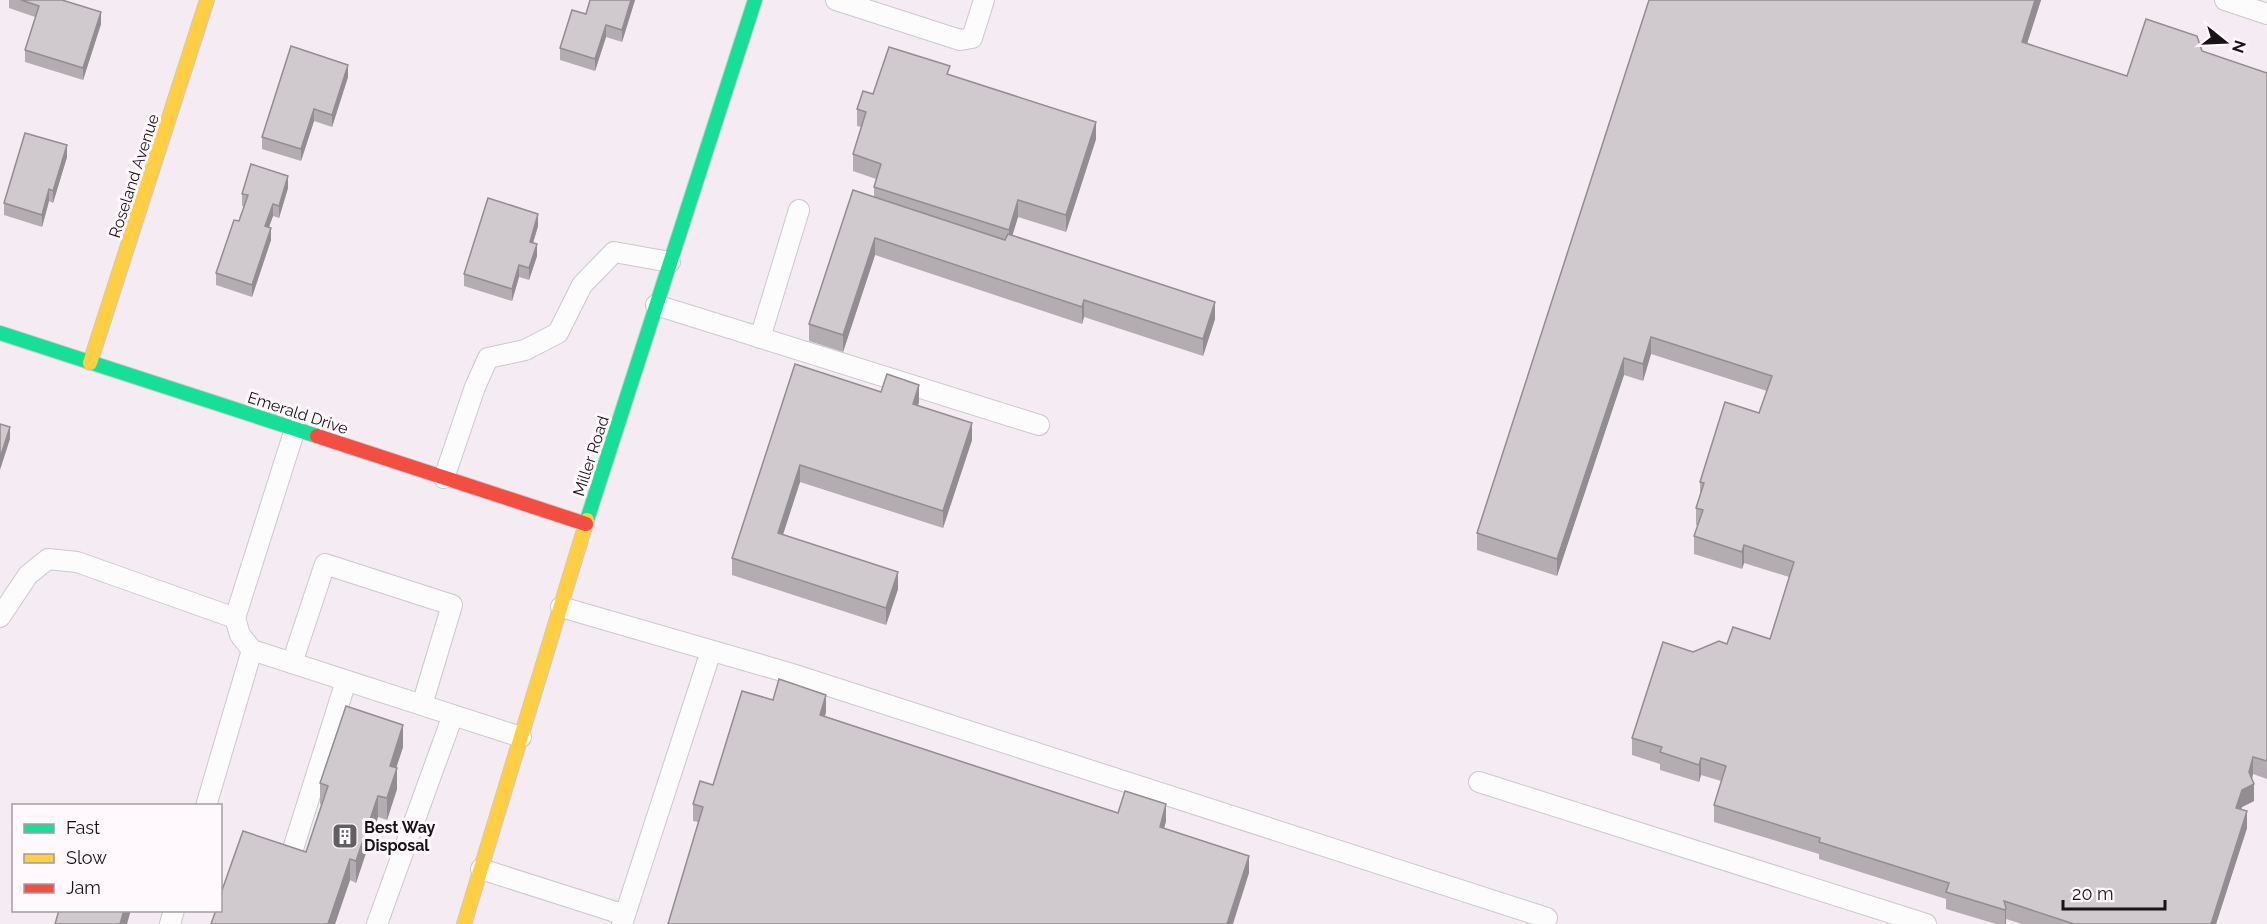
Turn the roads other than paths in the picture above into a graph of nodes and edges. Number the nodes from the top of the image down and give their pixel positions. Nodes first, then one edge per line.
1 (207, 0) edge
2 (755, 0) edge
3 (836, 0) edge
4 (984, 0) edge
5 (2225, 0) edge
6 (2267, 14) edge
7 (799, 210) dead end
8 (670, 262) junction
9 (656, 305) junction
10 (0, 333) edge
11 (760, 338) junction
12 (90, 363) junction
13 (1039, 425) dead end
14 (295, 429) junction
15 (444, 478) junction
16 (586, 524) junction
17 (561, 607) junction
18 (0, 617) edge
19 (235, 618) junction
20 (252, 650) junction
21 (711, 651) junction
22 (292, 663) junction
23 (346, 681) junction
24 (422, 705) junction
25 (453, 715) junction
26 (521, 737) junction
27 (1479, 782) dead end
28 (207, 804) edge
29 (293, 849) edge
30 (481, 869) junction
31 (1547, 918) dead end
32 (624, 920) edge
33 (377, 924) edge
34 (464, 924) edge
35 (1926, 924) edge

1 - 12 street, Roseland Avenue
2 - 8 street, Miller Road
3 - 4 lane
5 - 6 lane
7 - 11 lane
8 - 9 street, Miller Road
8 - 15 lane
9 - 11 lane
9 - 16 street, Miller Road
10 - 12 street, Emerald Drive
11 - 13 lane
12 - 14 street, Emerald Drive
14 - 15 street, Emerald Drive
14 - 19 lane
15 - 16 street, Emerald Drive
16 - 17 street, Miller Road
17 - 21 lane
17 - 26 street, Miller Road
18 - 19 lane
19 - 20 lane
20 - 22 lane
20 - 28 lane
21 - 31 lane
21 - 32 lane
22 - 23 lane
22 - 24 lane
23 - 24 lane
23 - 29 lane
24 - 25 lane
25 - 26 lane
25 - 33 lane
26 - 30 street, Miller Road
27 - 35 lane
30 - 32 lane
30 - 34 street, Miller Road

